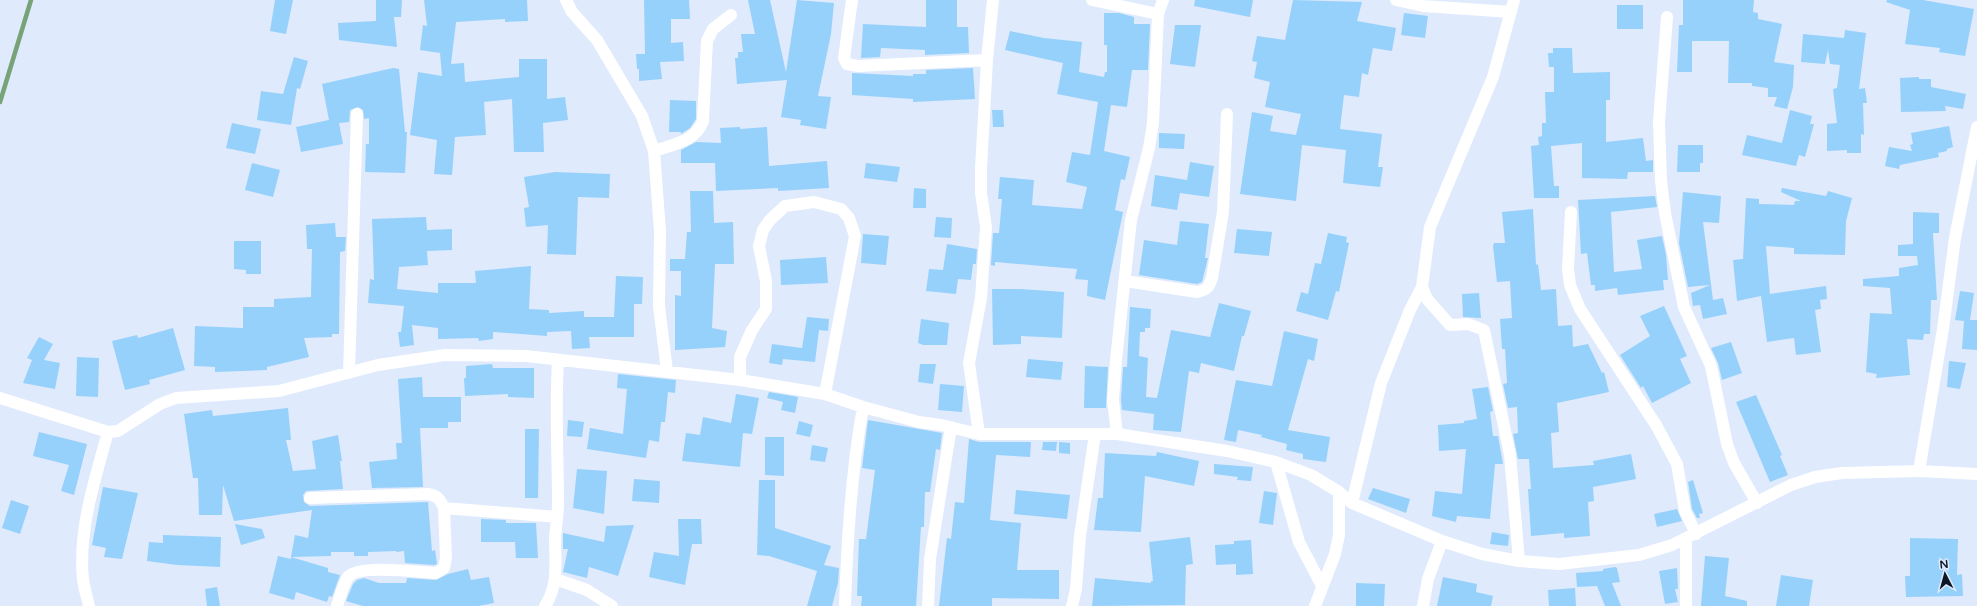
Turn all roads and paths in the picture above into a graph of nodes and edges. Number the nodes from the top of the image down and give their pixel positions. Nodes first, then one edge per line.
1 (566, 0) edge
2 (852, 0) edge
3 (993, 0) edge
4 (1092, 0) edge
5 (1163, 0) edge
6 (1396, 0) edge
7 (1514, 0) edge
8 (1511, 12) junction
9 (1158, 14) junction
10 (731, 15) dead end
11 (1667, 17) dead end
12 (987, 60) junction
13 (357, 114) dead end
14 (1227, 114) dead end
15 (1977, 128) edge
16 (1976, 142) edge
17 (654, 151) junction
18 (1571, 212) dead end
19 (1125, 281) junction
20 (1422, 287) junction
21 (558, 360) junction
22 (667, 371) junction
23 (350, 373) junction
24 (740, 380) junction
25 (825, 394) junction
26 (0, 398) edge
27 (863, 407) junction
28 (951, 427) junction
29 (108, 432) junction
30 (979, 434) junction
31 (1095, 434) junction
32 (1117, 434) junction
33 (1276, 462) junction
34 (1919, 471) junction
35 (1977, 474) edge
36 (1339, 492) junction
37 (310, 498) dead end
38 (1352, 503) junction
39 (1757, 503) junction
40 (444, 508) junction
41 (557, 517) junction
42 (1691, 536) junction
43 (1442, 541) junction
44 (1518, 561) junction
45 (555, 579) junction
46 (1322, 586) junction
47 (89, 606) edge
48 (337, 606) edge
49 (545, 606) edge
50 (612, 606) edge
51 (846, 606) edge
52 (928, 606) edge
53 (1072, 606) edge
54 (1315, 606) edge
55 (1423, 606) edge
56 (1686, 606) edge

1 - 17 street
2 - 12 street
3 - 12 street
4 - 9 street
5 - 9 street
6 - 8 street
7 - 8 street
8 - 20 street
9 - 19 street
10 - 17 street
11 - 39 street
12 - 30 street
13 - 23 street
14 - 19 street
15 - 16 street
16 - 34 street
17 - 22 street
18 - 42 street
19 - 32 street
20 - 38 street
20 - 44 street
21 - 22 street
21 - 23 street
21 - 41 street
22 - 24 street
23 - 29 street
24 - 25 street
24 - 25 street
25 - 27 street
26 - 29 street
27 - 28 street
27 - 51 street
28 - 30 street
28 - 52 street
29 - 47 street
30 - 31 street
31 - 32 street
31 - 53 street
32 - 33 street
33 - 36 street
33 - 46 street
34 - 35 street
34 - 39 street
36 - 38 street
36 - 46 street
37 - 40 street
38 - 43 street
39 - 42 street
40 - 41 street
40 - 48 street
41 - 45 street
42 - 44 street
42 - 56 street
43 - 44 street
43 - 55 street
45 - 49 street
45 - 50 street
46 - 54 street

